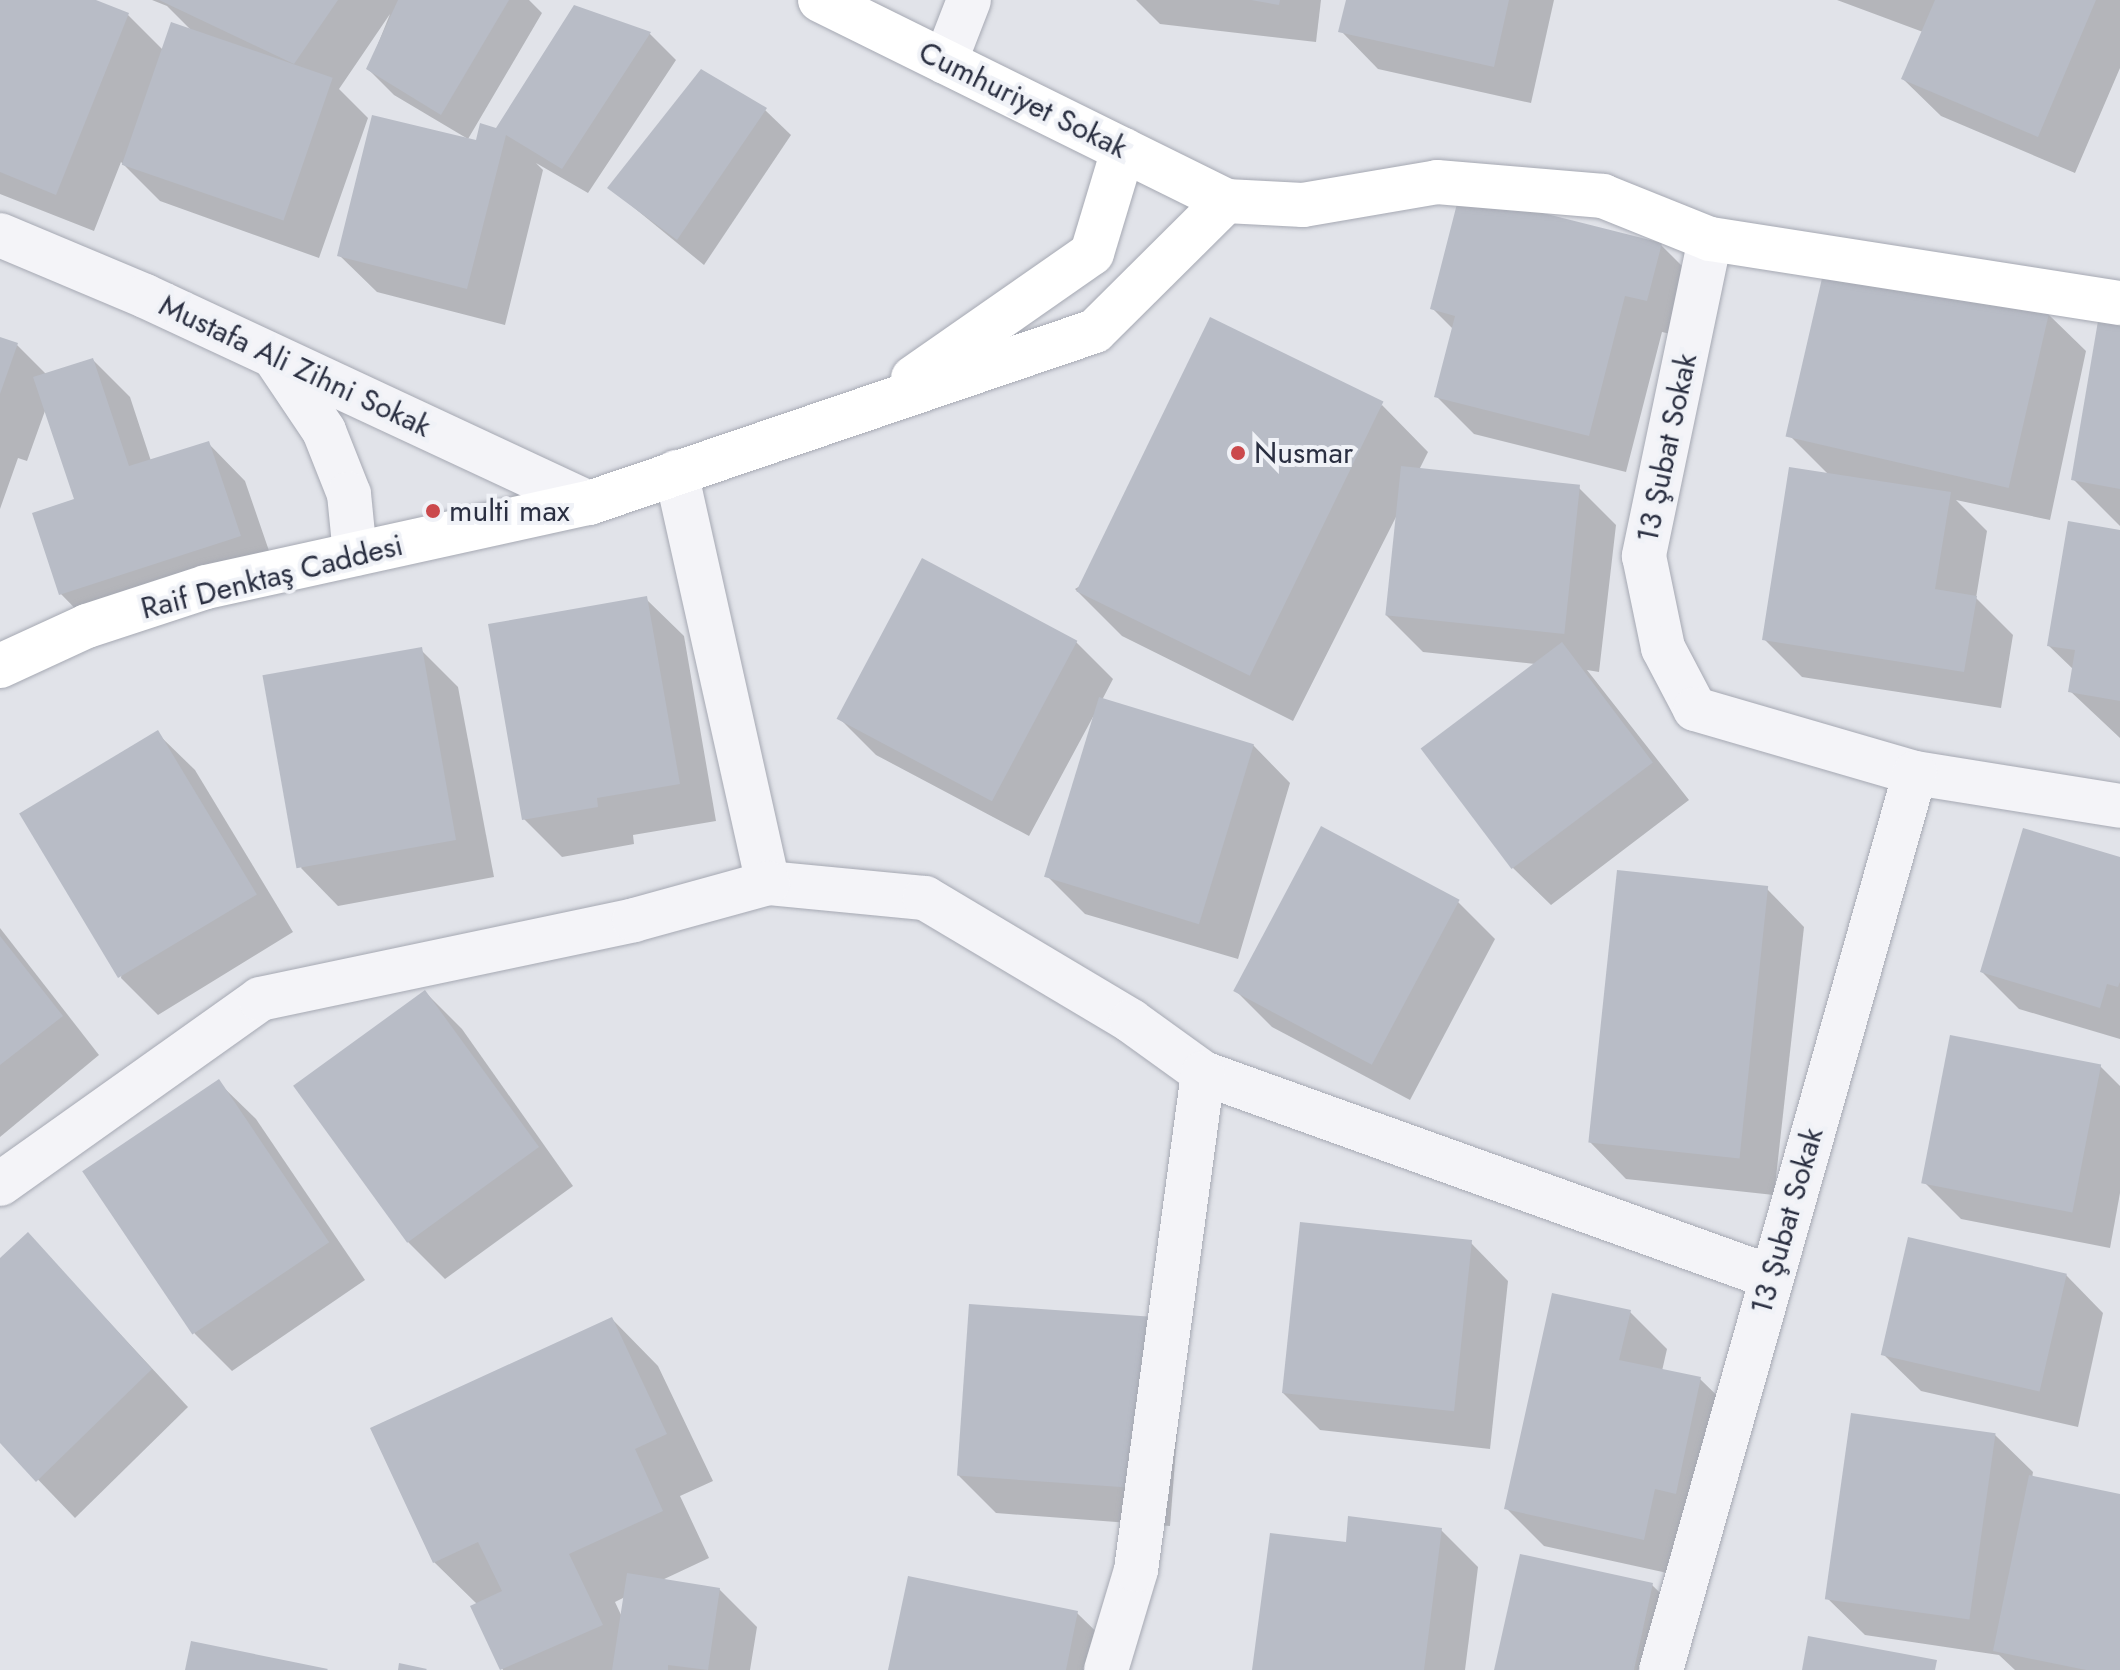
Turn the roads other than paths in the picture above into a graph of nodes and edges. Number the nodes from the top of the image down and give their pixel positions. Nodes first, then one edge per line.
1 (820, 0) edge
2 (969, 0) edge
3 (945, 62) junction
4 (1123, 150) junction
5 (1226, 201) junction
6 (0, 235) edge
7 (1710, 239) junction
8 (2120, 303) edge
9 (273, 356) junction
10 (872, 407) junction
11 (676, 472) junction
12 (589, 503) junction
13 (355, 554) junction
14 (0, 666) edge
15 (1915, 773) junction
16 (2120, 806) edge
17 (768, 883) junction
18 (1203, 1073) junction
19 (0, 1184) edge
20 (1771, 1277) junction
21 (1106, 1670) edge
22 (1661, 1670) edge

1 - 3 street, Cumhuriyet Sokak
2 - 3 street
3 - 4 street, Cumhuriyet Sokak
4 - 5 street, Cumhuriyet Sokak
4 - 10 street, Raif Denktaş Caddesi
5 - 7 street
5 - 10 street, Raif Denktaş Caddesi
6 - 9 street, Mustafa Ali Zihni Sokak
7 - 8 street
7 - 15 street, 13 Şubat Sokak
9 - 12 street, Mustafa Ali Zihni Sokak
9 - 13 street
10 - 11 street, Raif Denktaş Caddesi
11 - 12 street, Raif Denktaş Caddesi
11 - 17 street
12 - 13 street, Raif Denktaş Caddesi
13 - 14 street, Raif Denktaş Caddesi
15 - 16 street, 13 Şubat Sokak
15 - 20 street, 13 Şubat Sokak
17 - 18 street
17 - 19 street
18 - 20 street
18 - 21 street
20 - 22 street, 13 Şubat Sokak

